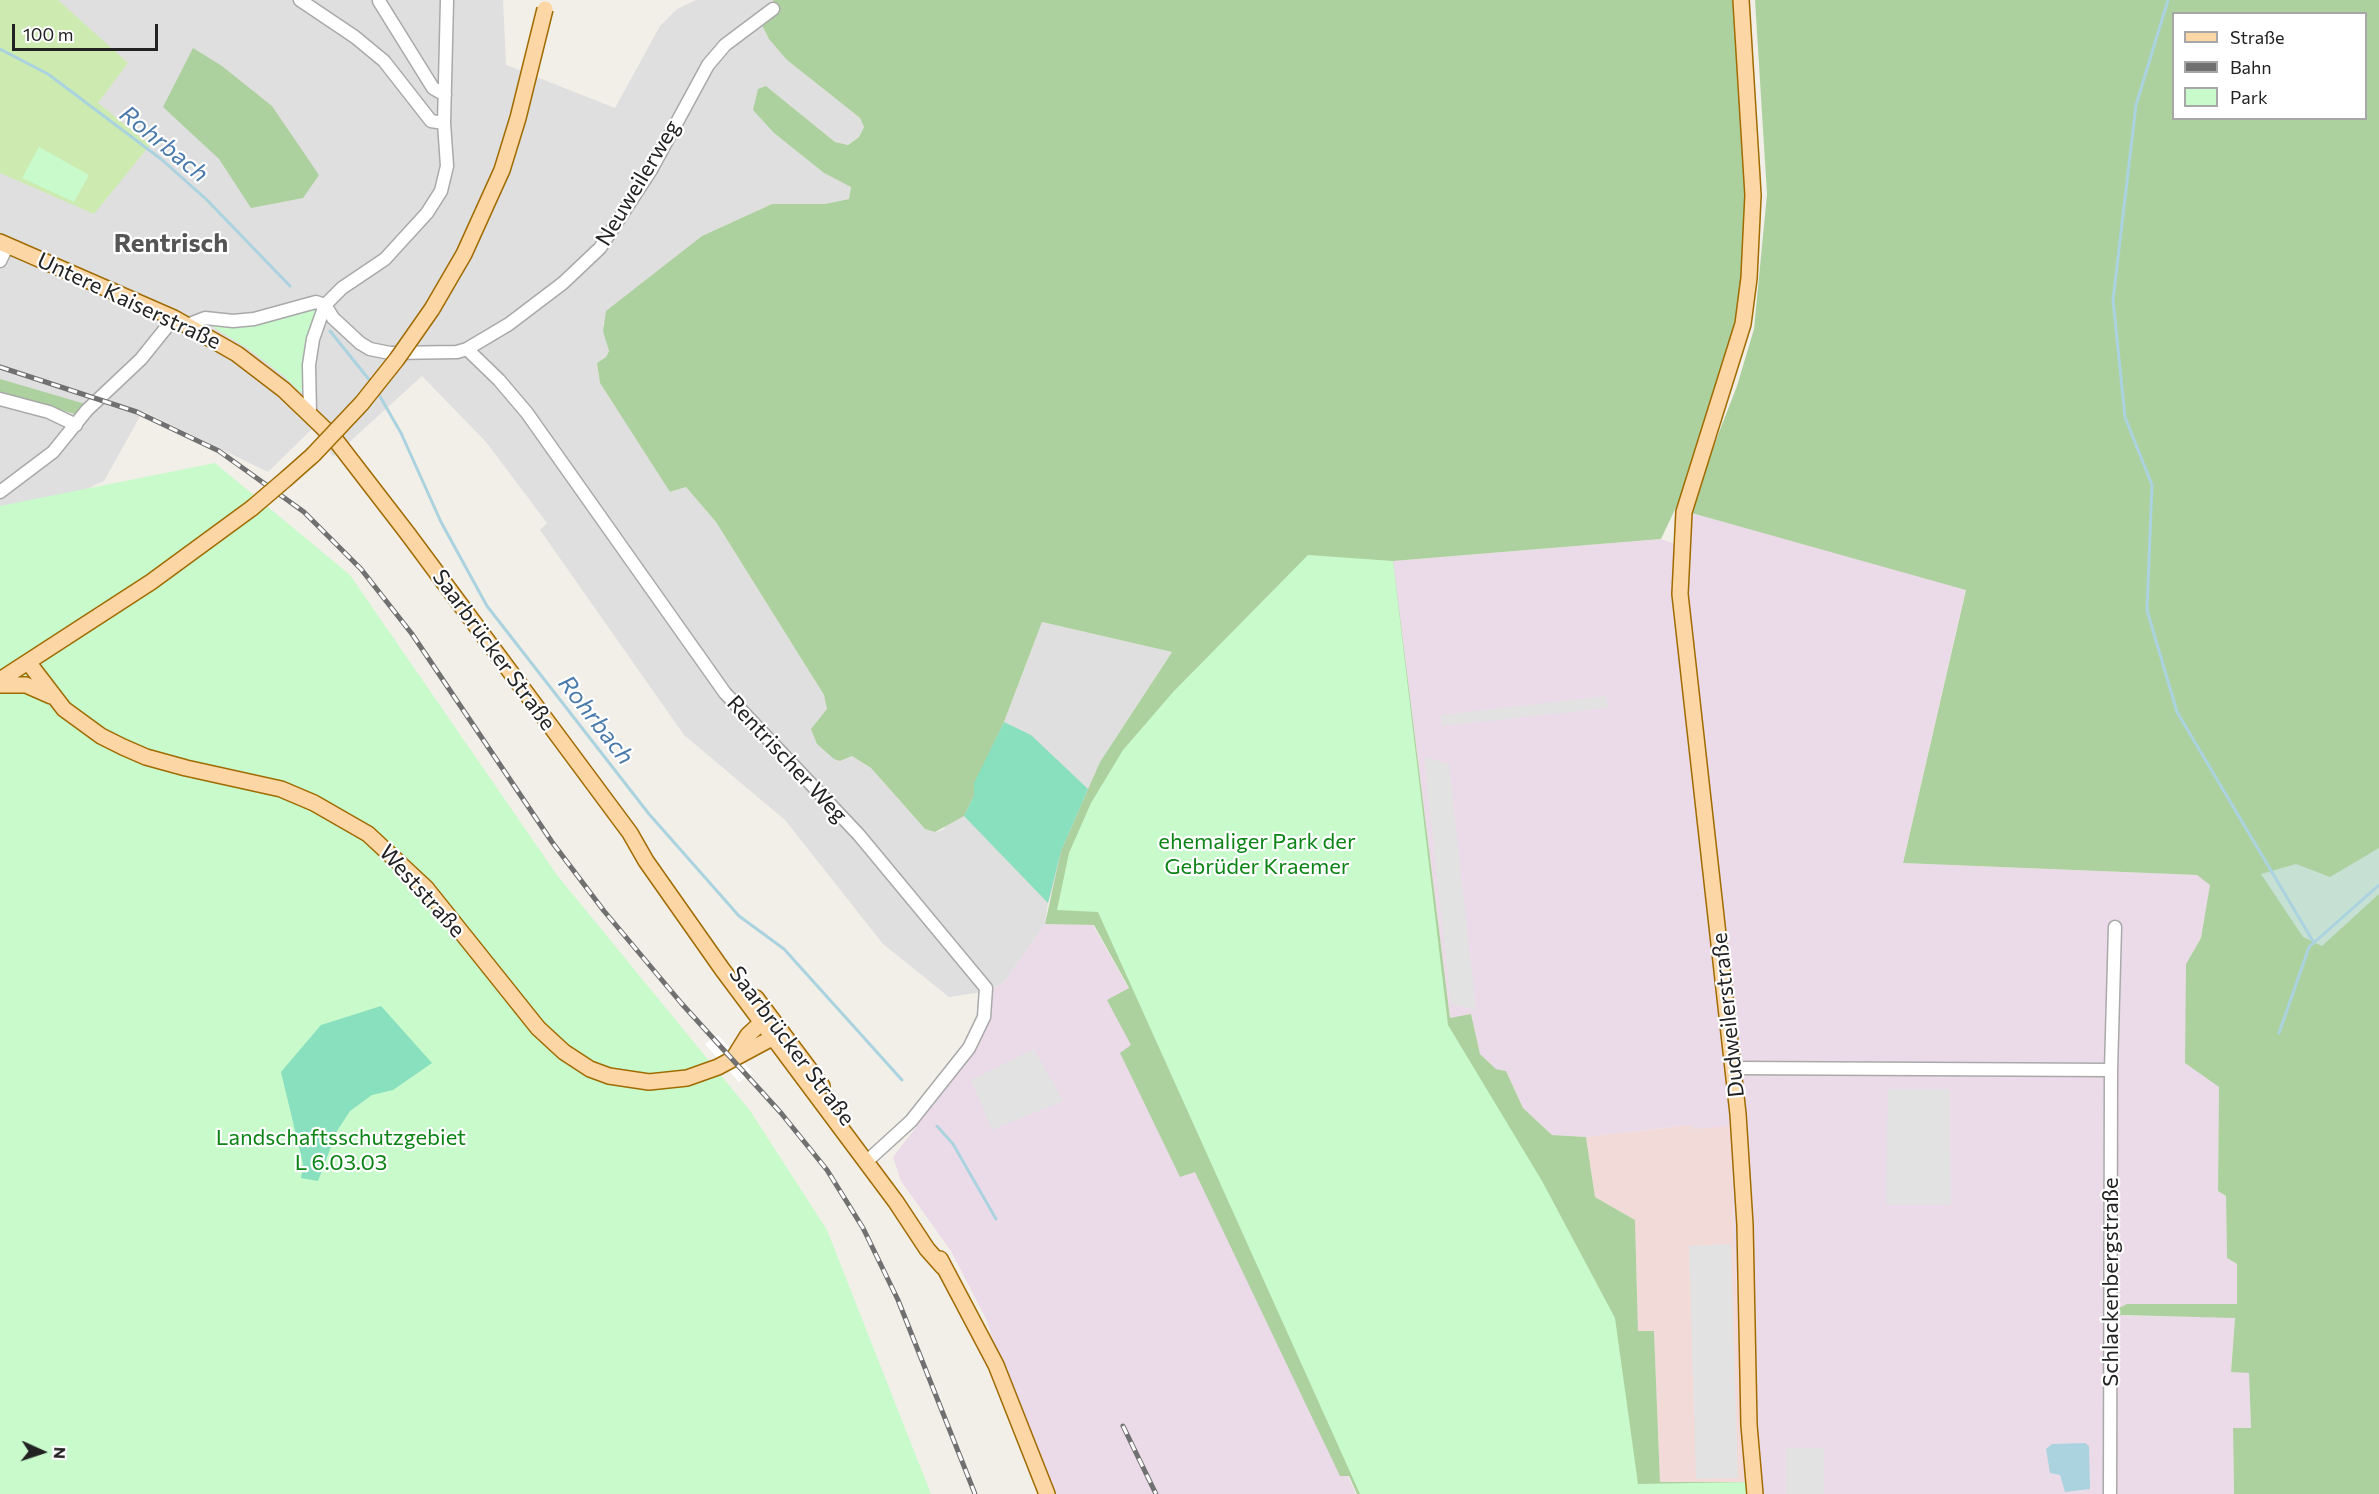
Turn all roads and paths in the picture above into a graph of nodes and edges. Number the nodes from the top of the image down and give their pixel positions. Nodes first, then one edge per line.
1 (300, 0) edge
2 (447, 0) edge
3 (1742, 0) edge
4 (379, 1) edge
5 (546, 5) edge
6 (772, 9) dead end
7 (445, 95) junction
8 (444, 123) junction
9 (4, 243) edge
10 (0, 261) edge
11 (325, 305) junction
12 (181, 322) junction
13 (467, 349) junction
14 (0, 399) edge
15 (310, 414) junction
16 (76, 425) junction
17 (358, 467) joint
18 (0, 492) edge
19 (28, 662) junction
20 (0, 680) edge
21 (0, 685) edge
22 (53, 698) junction
23 (2115, 927) dead end
24 (768, 1022) junction
25 (772, 1038) junction
26 (735, 1056) junction
27 (1734, 1068) junction
28 (2112, 1070) junction
29 (870, 1159) junction
30 (1047, 1494) edge
31 (1755, 1494) edge
32 (2110, 1494) edge

1 - 8 street
2 - 7 street
3 - 27 main road, Dudweilerstraße
4 - 7 street
5 - 19 main road, bridge
6 - 13 street, Neuweilerweg
7 - 8 street
8 - 11 street
9 - 10 street
9 - 12 main road, Untere Kaiserstraße
11 - 12 street
11 - 13 street, Neuweilerweg
11 - 15 street
12 - 15 main road, Untere Kaiserstraße
12 - 16 street
13 - 29 street, Rentrischer Weg
14 - 16 street
15 - 17 main road, Untere Kaiserstraße
16 - 18 street
17 - 24 main road, Saarbrücker Straße
19 - 20 main road
19 - 22 main road, Weststraße
21 - 22 main road
22 - 26 main road, Weststraße
23 - 28 street, Schlackenbergstraße
24 - 25 main road
24 - 26 main road, Weststraße
24 - 29 main road, Saarbrücker Straße
25 - 26 main road, Weststraße
25 - 29 main road, Saarbrücker Straße
27 - 28 street
27 - 31 main road, Dudweilerstraße
28 - 32 street, Schlackenbergstraße
29 - 30 main road, Saarbrücker Straße

